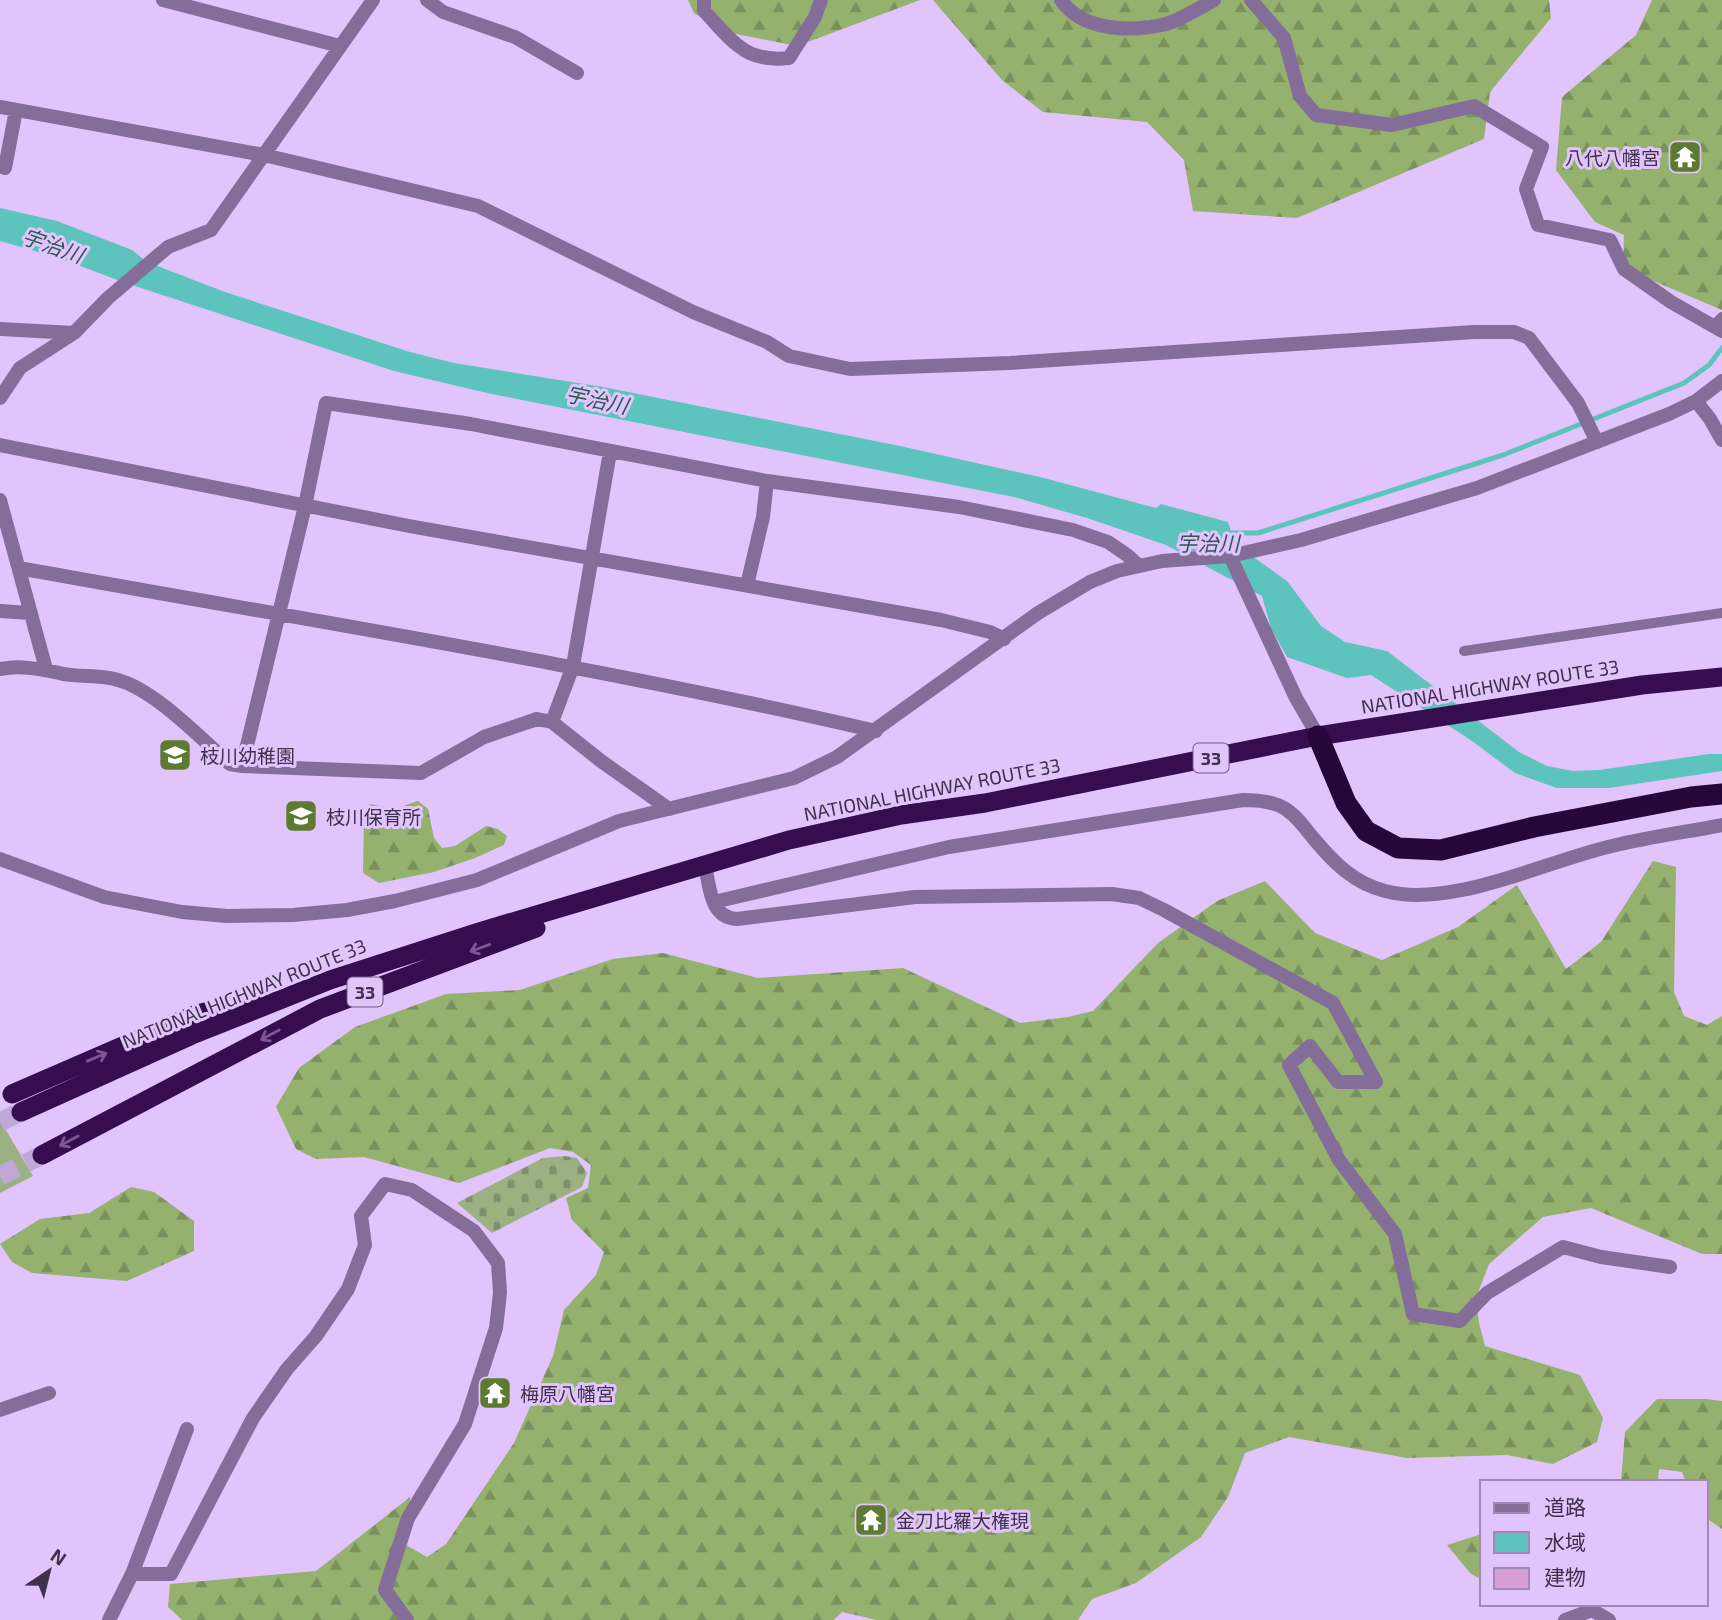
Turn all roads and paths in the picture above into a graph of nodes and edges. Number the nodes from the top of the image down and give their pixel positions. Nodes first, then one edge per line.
1 (163, 0) edge
2 (373, 0) edge
3 (427, 0) edge
4 (704, 0) edge
5 (821, 0) edge
6 (1061, 0) edge
7 (1214, 0) edge
8 (1251, 0) edge
9 (340, 46) junction
10 (577, 73) dead end
11 (0, 107) edge
12 (16, 110) junction
13 (264, 155) junction
14 (0, 166) edge
15 (1719, 325) edge
16 (0, 328) edge
17 (74, 333) junction
18 (1722, 381) edge
19 (0, 398) edge
20 (1696, 401) junction
21 (1722, 440) edge
22 (1597, 442) junction
23 (0, 445) edge
24 (610, 452) junction
25 (767, 481) junction
26 (304, 506) junction
27 (1, 508) edge
28 (1230, 556) junction
29 (592, 559) junction
30 (1138, 565) junction
31 (19, 568) junction
32 (747, 585) junction
33 (0, 611) edge
34 (30, 613) junction
35 (1722, 613) edge
36 (278, 615) junction
37 (1004, 639) junction
38 (1464, 651) dead end
39 (573, 666) junction
40 (46, 668) junction
41 (0, 669) edge
42 (1722, 677) edge
43 (552, 722) junction
44 (877, 731) junction
45 (1318, 736) junction
46 (242, 766) junction
47 (1722, 794) edge
48 (669, 809) junction
49 (1722, 825) edge
50 (0, 859) edge
51 (705, 866) junction
52 (714, 902) junction
53 (330, 980) junction
54 (12, 1094) tunnel mouth
55 (21, 1112) tunnel mouth
56 (42, 1155) tunnel mouth
57 (1670, 1267) dead end
58 (49, 1393) dead end
59 (0, 1410) edge
60 (187, 1429) dead end
61 (132, 1574) junction
62 (109, 1620) edge
63 (407, 1620) edge
64 (1565, 1620) edge
65 (1609, 1620) edge

1 - 9 street
2 - 9 street
3 - 10 street
4 - 5 street
6 - 7 street
8 - 15 street
9 - 13 street
11 - 12 street
12 - 13 street
12 - 14 street
13 - 17 street
13 - 22 street
16 - 17 street
17 - 19 street
18 - 20 street
20 - 21 street
20 - 22 street
22 - 28 street
23 - 26 street
24 - 25 street
24 - 26 street
24 - 29 street
25 - 30 street
25 - 32 street
26 - 29 street
26 - 36 street
27 - 31 street
28 - 30 street
28 - 45 street
29 - 32 street
29 - 39 street
30 - 37 street
31 - 34 street
31 - 36 street
32 - 37 street
33 - 34 street
34 - 40 street
35 - 38 lane
36 - 39 street
36 - 46 street
37 - 44 street
39 - 43 street
39 - 44 street
40 - 41 street
40 - 46 street
42 - 45 highway, NATIONAL HIGHWAY ROUTE 33 / 33
43 - 46 street
43 - 48 street
44 - 48 street
45 - 47 highway
45 - 51 highway, NATIONAL HIGHWAY ROUTE 33 / 33
48 - 50 street
49 - 52 street
51 - 52 street
51 - 53 highway, NATIONAL HIGHWAY ROUTE 33 / 33
51 -> 56 highway, 33
52 - 57 street
54 -> 53 highway, 33
53 - 55 highway, NATIONAL HIGHWAY ROUTE 33 / 33
58 - 59 street
60 - 61 street
61 - 62 street
61 - 63 street
64 - 65 street

